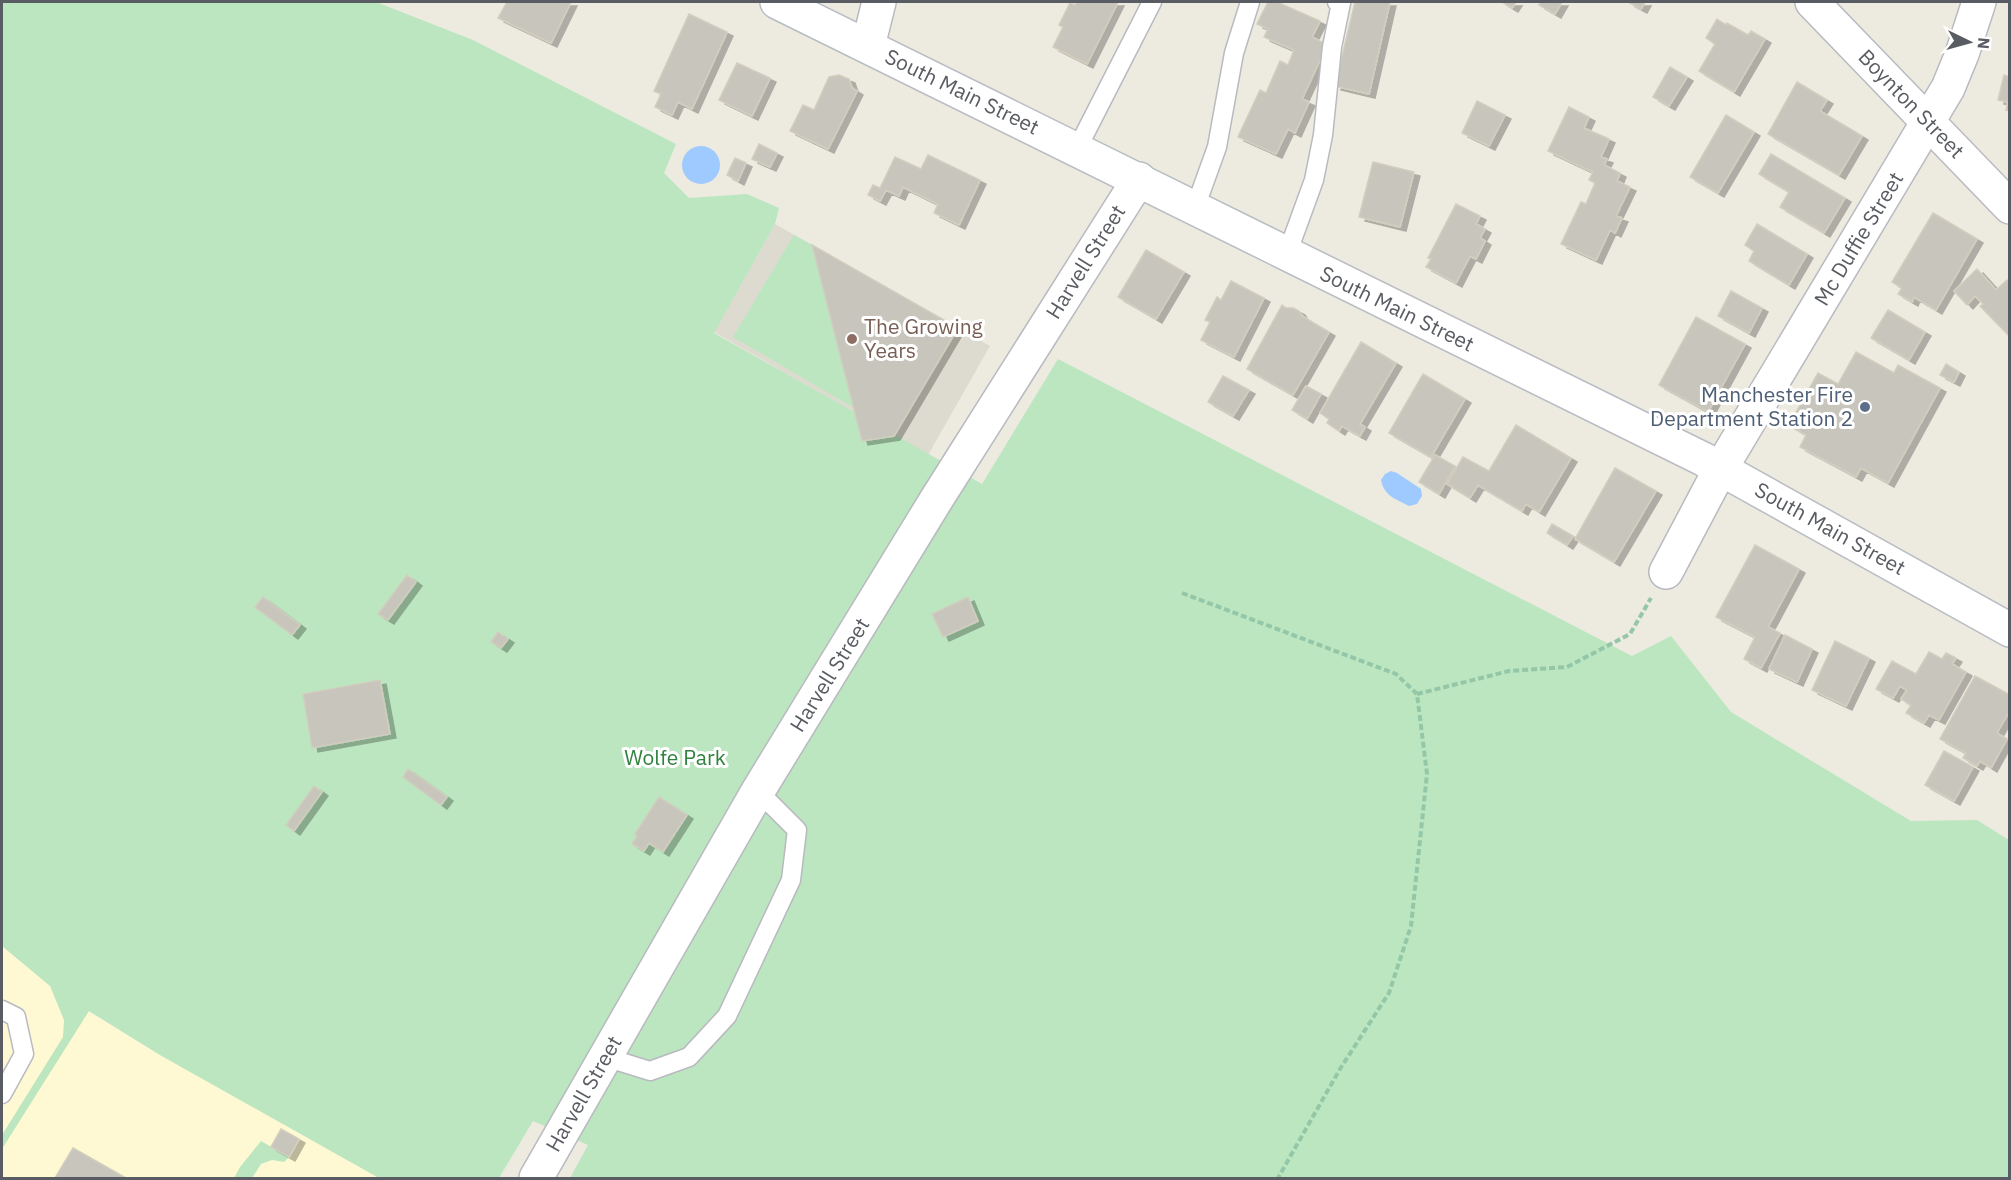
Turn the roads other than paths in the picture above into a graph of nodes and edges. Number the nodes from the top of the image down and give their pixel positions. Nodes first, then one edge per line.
1 (777, 2) edge
2 (879, 2) edge
3 (1152, 2) edge
4 (1250, 2) edge
5 (1337, 2) edge
6 (1812, 2) edge
7 (1979, 2) edge
8 (868, 46) junction
9 (1928, 122) junction
10 (1077, 149) junction
11 (1138, 179) junction
12 (2010, 207) edge
13 (1195, 208) junction
14 (1287, 254) junction
15 (1721, 468) junction
16 (1666, 572) road end
17 (2010, 630) edge
18 (758, 791) junction
19 (2, 1010) edge
20 (605, 1057) junction
21 (2, 1094) edge
22 (536, 1179) edge

1 - 8 street, South Main Street
2 - 8 street
3 - 10 lane
4 - 13 lane
5 - 14 lane
6 - 9 street, Boynton Street
7 - 9 street, Mc Duffie Street
8 - 10 street, South Main Street
9 - 12 street, Boynton Street
9 - 15 street, Mc Duffie Street
10 - 11 street, South Main Street
11 - 13 street, South Main Street
11 - 18 street, Harvell Street
13 - 14 street, South Main Street
14 - 15 street, South Main Street
15 - 16 street, Mc Duffie Street
15 - 17 street, South Main Street
18 - 20 street, Harvell Street
18 - 20 lane
19 - 21 lane
20 - 22 street, Harvell Street

